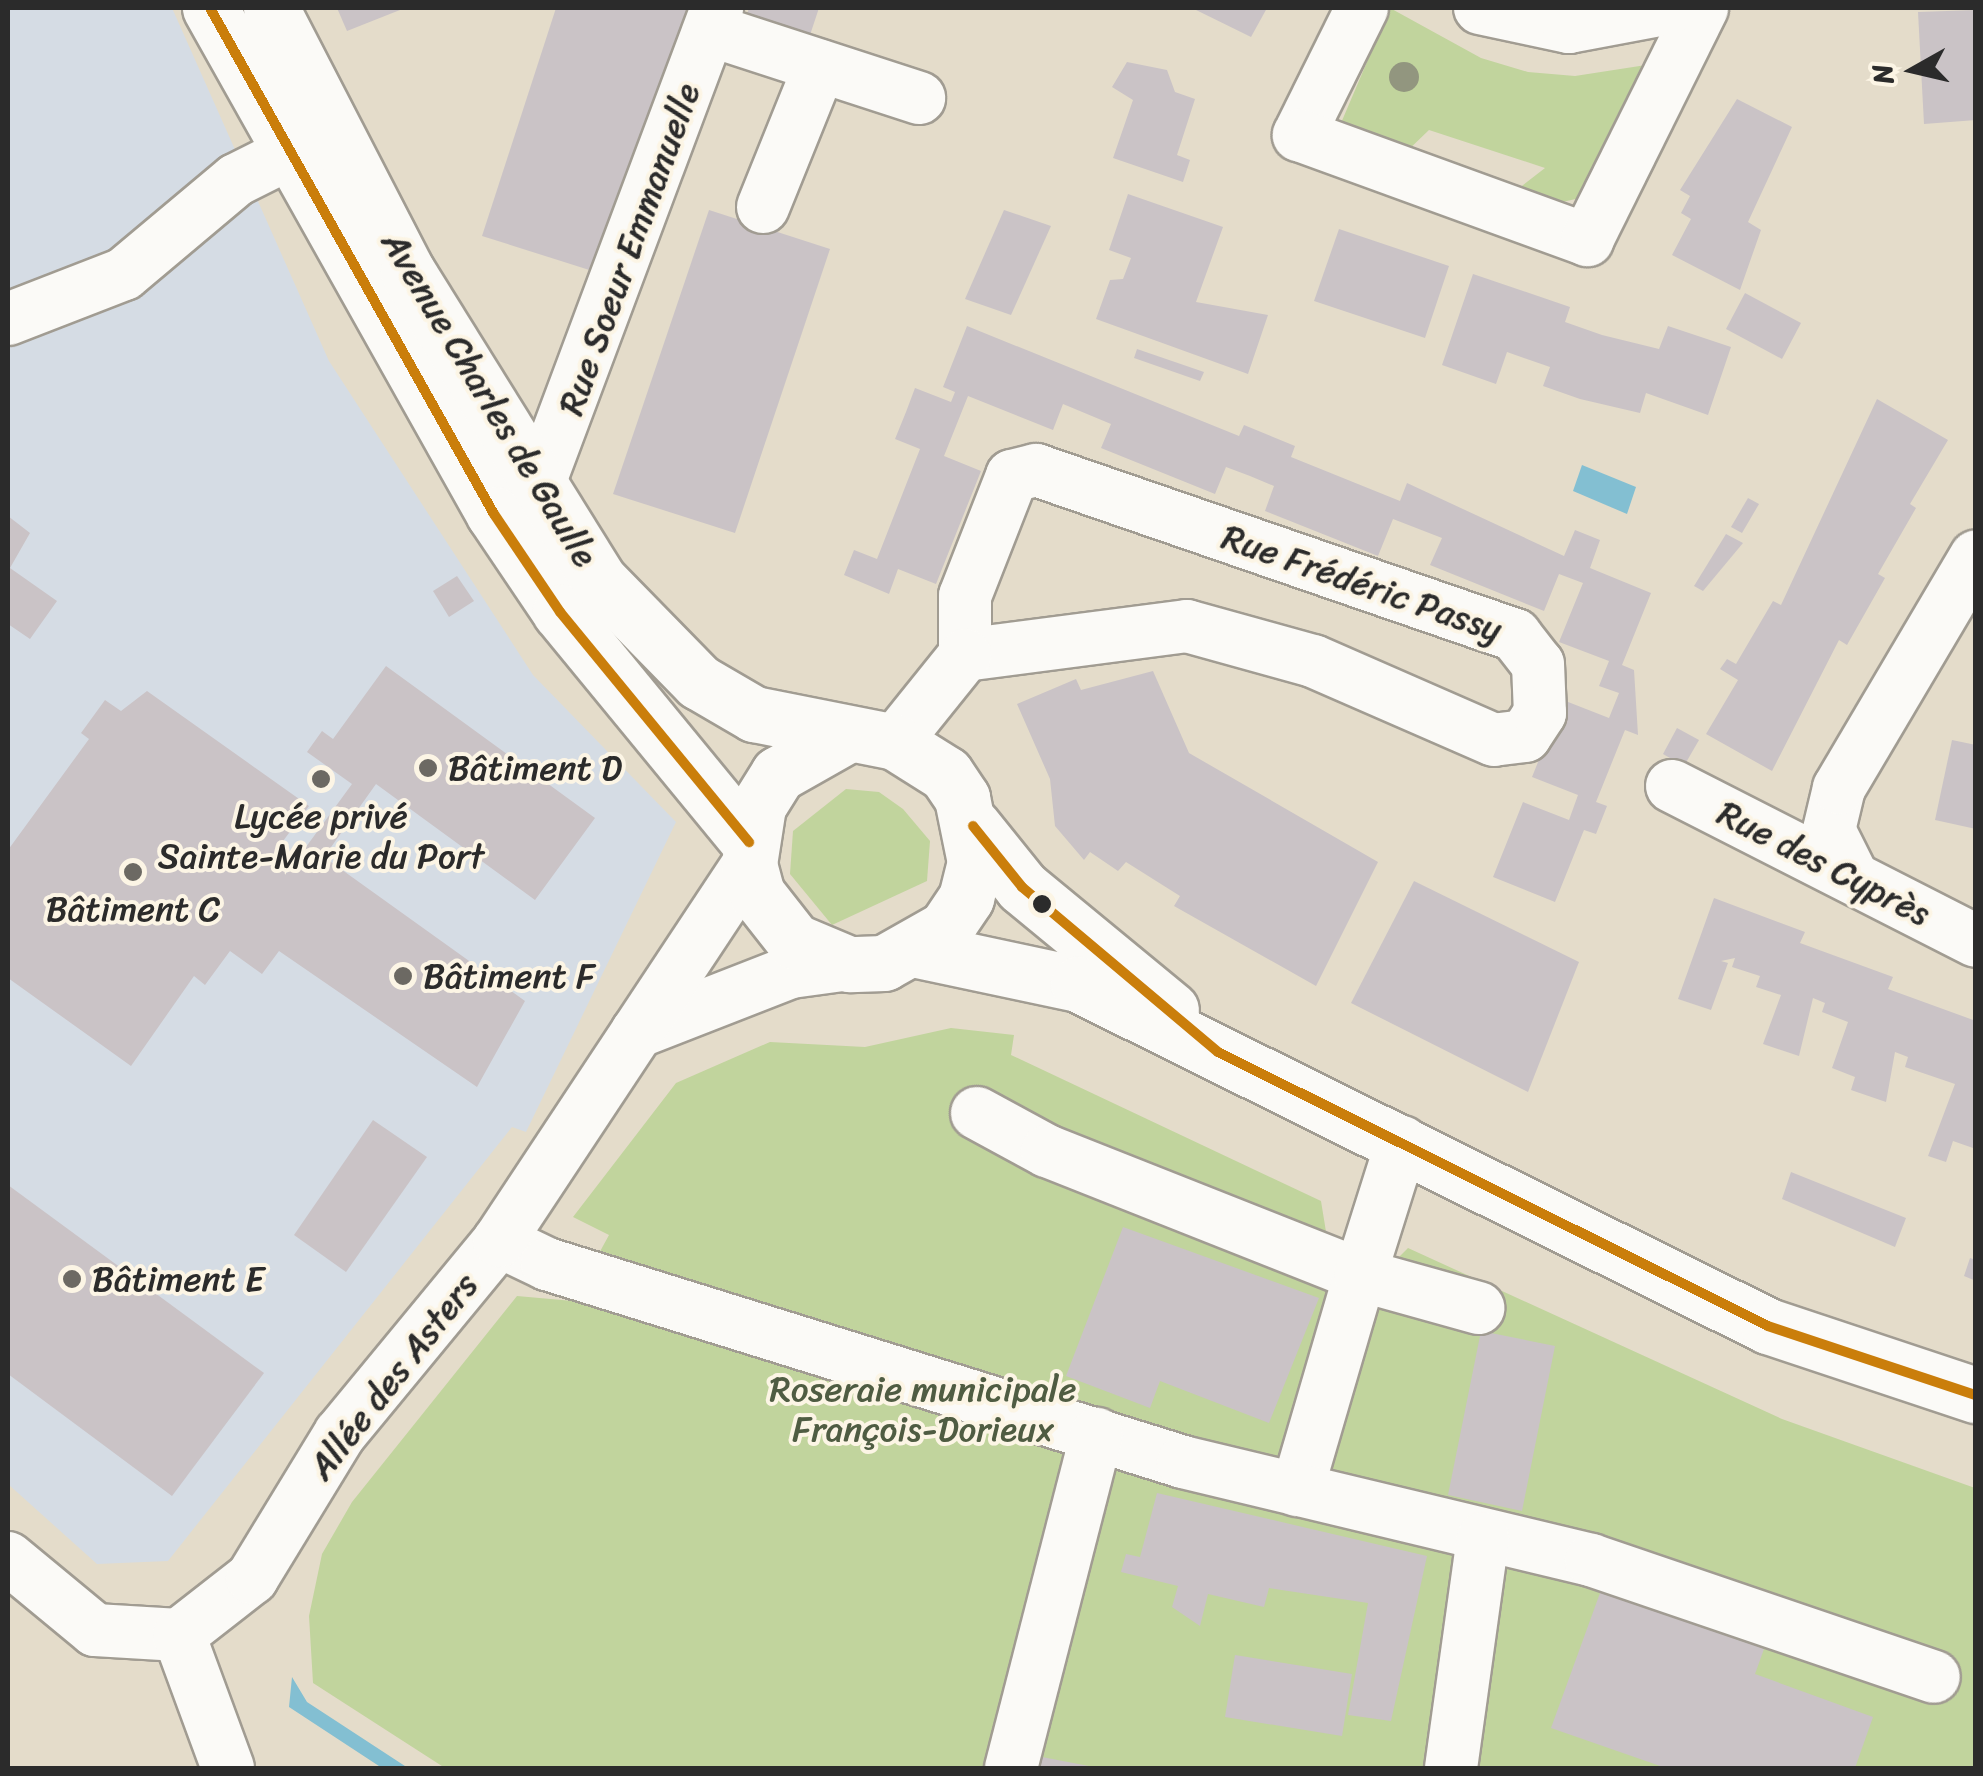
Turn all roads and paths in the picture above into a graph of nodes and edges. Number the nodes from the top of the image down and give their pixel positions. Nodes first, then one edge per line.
1 (210, 8) edge
2 (271, 8) edge
3 (1362, 8) edge
4 (1480, 8) edge
5 (1670, 8) edge
6 (1702, 8) edge
7 (713, 19) edge
8 (820, 66) junction
9 (919, 98) dead end
10 (288, 154) junction
11 (763, 207) dead end
12 (8, 319) edge
13 (537, 489) junction
14 (1976, 556) edge
15 (965, 655) junction
16 (842, 738) junction
17 (896, 742) junction
18 (1672, 786) dead end
19 (972, 826) junction
20 (749, 853) junction
21 (1852, 876) junction
22 (1976, 941) edge
23 (918, 950) junction
24 (849, 964) junction
25 (637, 1032) junction
26 (1218, 1052) junction
27 (977, 1113) dead end
28 (1402, 1142) junction
29 (498, 1241) junction
30 (1360, 1274) junction
31 (1478, 1308) dead end
32 (1976, 1395) edge
33 (1097, 1434) junction
34 (1297, 1490) junction
35 (1483, 1538) junction
36 (8, 1558) edge
37 (179, 1635) junction
38 (1934, 1677) dead end
39 (228, 1768) edge
40 (1011, 1768) edge
41 (1451, 1768) edge

1 - 10 main road, Avenue Charles de Gaulle
2 - 13 main road, Avenue Charles de Gaulle
3 - 6 street
4 - 5 street
7 - 8 street
7 - 13 street, Rue Soeur Emmanuelle
8 - 9 street
8 - 11 street
10 - 12 street
10 - 20 main road, Avenue Charles de Gaulle
13 - 16 main road, Avenue Charles de Gaulle
14 - 21 street
15 - 15 street, Rue Frédéric Passy
15 - 17 street
16 - 17 main road
16 - 20 main road
17 - 19 main road
18 - 21 street, Rue des Cyprès
19 - 23 main road
19 - 26 main road
20 - 24 main road
20 - 25 street, Allée des Asters
21 - 22 street, Rue des Cyprès
23 - 24 main road
23 - 26 main road
24 - 25 street
25 - 29 street, Allée des Asters
26 - 28 main road
27 - 30 street
28 - 30 street
28 - 32 main road
29 - 33 street
29 - 37 street, Allée des Asters
30 - 31 street
30 - 34 street
33 - 34 street
33 - 40 street
34 - 35 street
35 - 38 street
35 - 41 street
36 - 37 street
37 - 39 street

